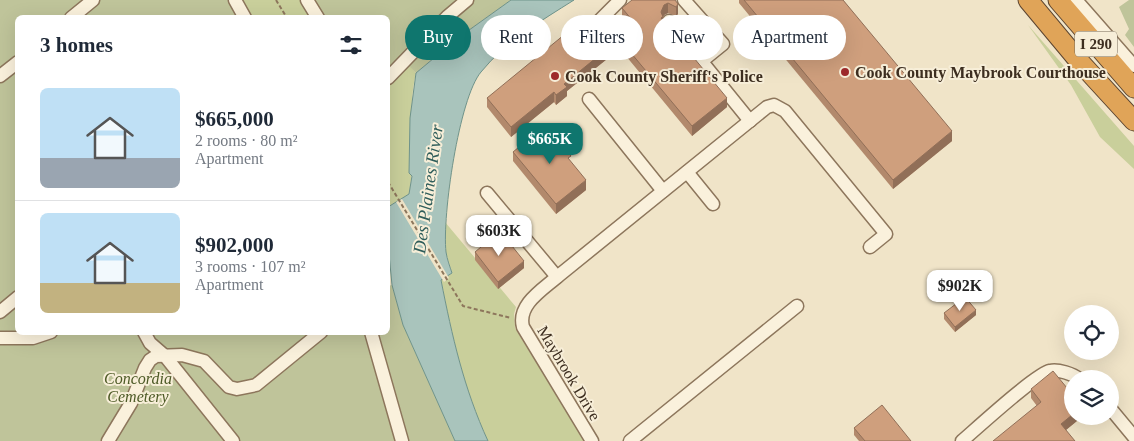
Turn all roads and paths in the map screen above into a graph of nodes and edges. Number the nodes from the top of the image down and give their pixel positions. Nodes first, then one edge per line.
1 (93, 0) edge
2 (235, 0) edge
3 (276, 0) edge
4 (307, 0) edge
5 (467, 0) edge
6 (620, 0) edge
7 (684, 0) edge
8 (1028, 0) edge
9 (1058, 0) edge
10 (1076, 0) edge
11 (75, 15) edge
12 (244, 15) edge
13 (285, 15) edge
14 (316, 15) edge
15 (604, 15) edge
16 (702, 61) joint
17 (15, 64) edge
18 (1134, 66) edge
19 (0, 76) edge
20 (390, 76) edge
21 (1134, 88) edge
22 (589, 99) dead end
23 (750, 121) junction
24 (1134, 121) edge
25 (687, 172) junction
26 (390, 185) edge
27 (663, 191) junction
28 (487, 192) dead end
29 (713, 204) dead end
30 (870, 247) dead end
31 (557, 277) junction
32 (15, 300) edge
33 (797, 306) dead end
34 (0, 312) edge
35 (521, 320) junction
36 (42, 335) edge
37 (146, 335) edge
38 (317, 335) edge
39 (372, 335) edge
40 (0, 338) edge
41 (165, 356) junction
42 (1064, 373) edge
43 (1119, 419) edge
44 (1134, 437) edge
45 (108, 441) edge
46 (233, 441) edge
47 (402, 441) edge
48 (592, 441) edge
49 (630, 441) edge
50 (962, 441) edge

1 - 11 street
2 - 12 street
3 - 13 path
4 - 14 street
5 - 20 street
6 - 15 street
7 - 16 street
8 - 24 highway, I 290
9 - 21 highway, I 290
10 - 18 street
16 - 23 street
17 - 19 street
22 - 27 street
23 - 25 street
23 - 30 street
25 - 27 street
25 - 29 street
26 - 35 path
27 - 31 street
28 - 31 street
31 - 35 street
32 - 34 street
33 - 49 street
35 - 48 street, Maybrook Drive
36 - 40 street
37 - 41 street
38 - 41 street
39 - 47 street
41 - 45 street
41 - 46 street
42 - 50 street
43 - 44 street

